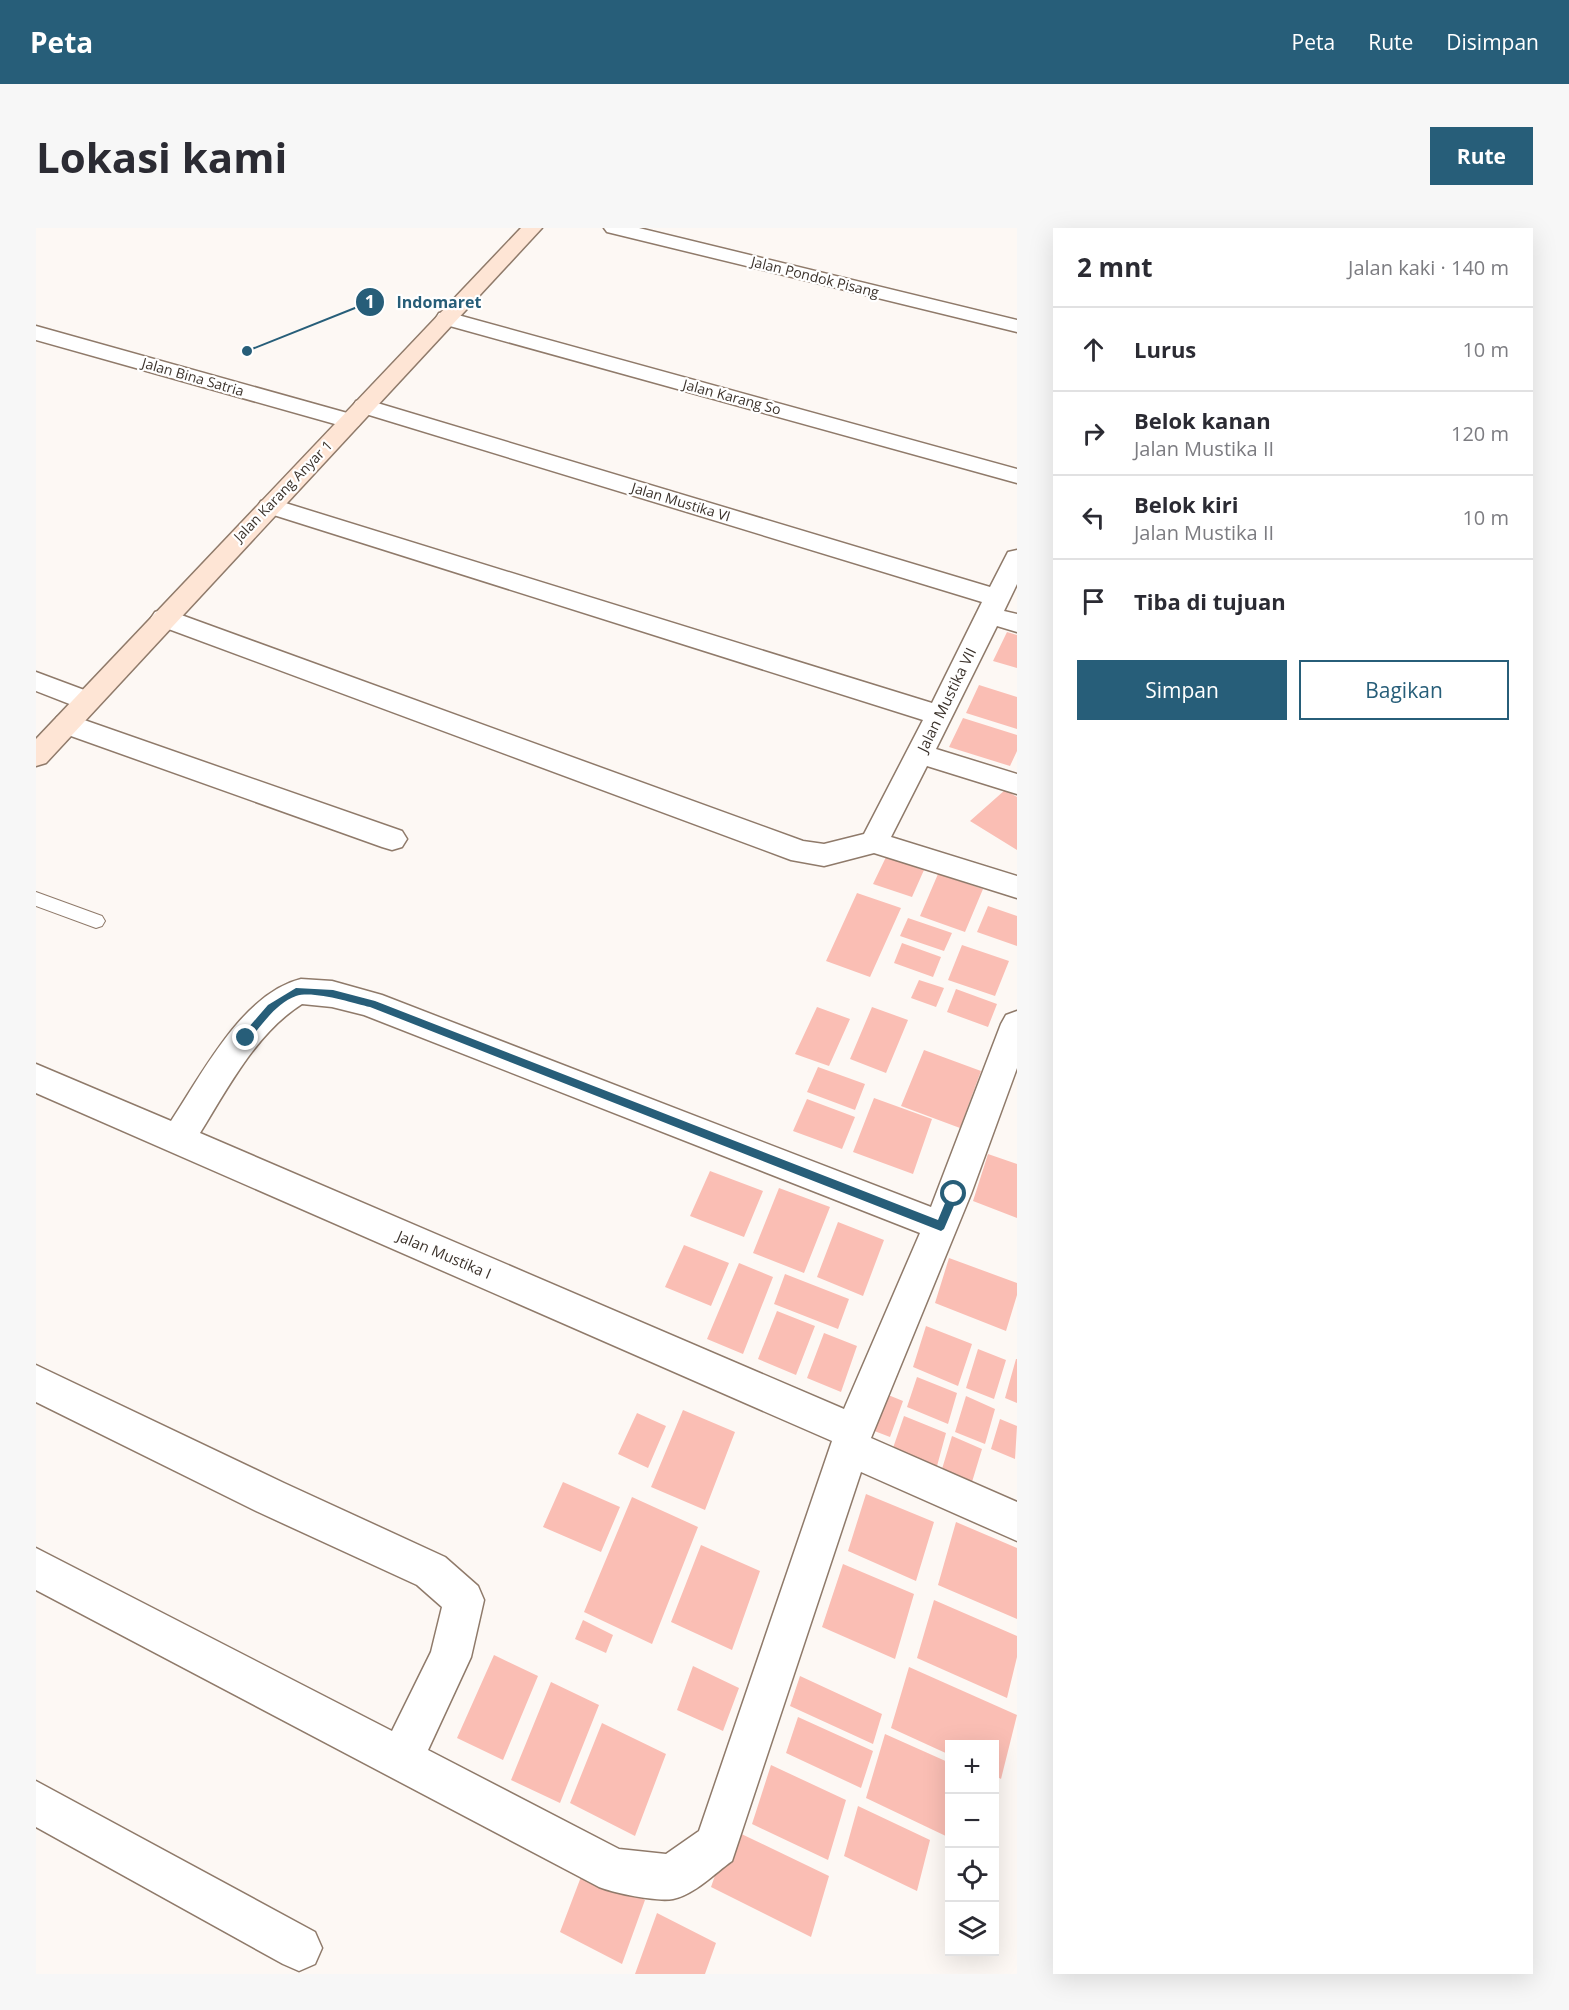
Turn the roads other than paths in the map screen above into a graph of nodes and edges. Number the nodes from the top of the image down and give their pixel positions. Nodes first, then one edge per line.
1 (532, 228) edge
2 (614, 228) edge
3 (447, 318) junction
4 (1017, 327) edge
5 (36, 333) edge
6 (357, 413) junction
7 (1017, 476) edge
8 (270, 506) junction
9 (1017, 558) edge
10 (993, 606) junction
11 (164, 618) junction
12 (1017, 623) edge
13 (36, 681) edge
14 (85, 701) junction
15 (938, 715) junction
16 (67, 724) junction
17 (921, 754) junction
18 (36, 756) edge
19 (1017, 784) edge
20 (392, 839) dead end
21 (874, 842) junction
22 (1017, 887) edge
23 (36, 899) edge
24 (96, 921) dead end
25 (1017, 1024) edge
26 (36, 1078) edge
27 (177, 1140) junction
28 (941, 1226) junction
29 (36, 1383) edge
30 (852, 1439) junction
31 (1017, 1522) edge
32 (36, 1568) edge
33 (401, 1759) junction
34 (36, 1803) edge
35 (299, 1948) dead end

1 - 3 main road, Jalan Karang Anyar 1
2 - 4 street, Jalan Pondok Pisang
3 - 6 main road, Jalan Karang Anyar 1
3 - 7 street, Jalan Karang So
5 - 6 street, Jalan Bina Satria
6 - 8 main road, Jalan Karang Anyar 1
6 - 10 street, Jalan Mustika VI
8 - 11 main road, Jalan Karang Anyar 1
8 - 15 street
9 - 10 street, Jalan Mustika VII
10 - 12 street, Jalan Mustika VI
10 - 15 street, Jalan Mustika VII
11 - 14 main road, Jalan Karang Anyar 1
11 - 21 street
13 - 14 street
14 - 16 main road, Jalan Karang Anyar 1
15 - 17 street, Jalan Mustika VII
16 - 18 main road, Jalan Karang Anyar 1
16 - 20 street
17 - 19 street
17 - 21 street, Jalan Mustika VII
21 - 22 street
23 - 24 lane
25 - 28 street
26 - 27 street, Jalan Mustika I
27 - 28 street
27 - 30 street, Jalan Mustika I
28 - 30 street
29 - 33 street
30 - 31 street, Jalan Mustika I
30 - 33 street
32 - 33 street
34 - 35 street

